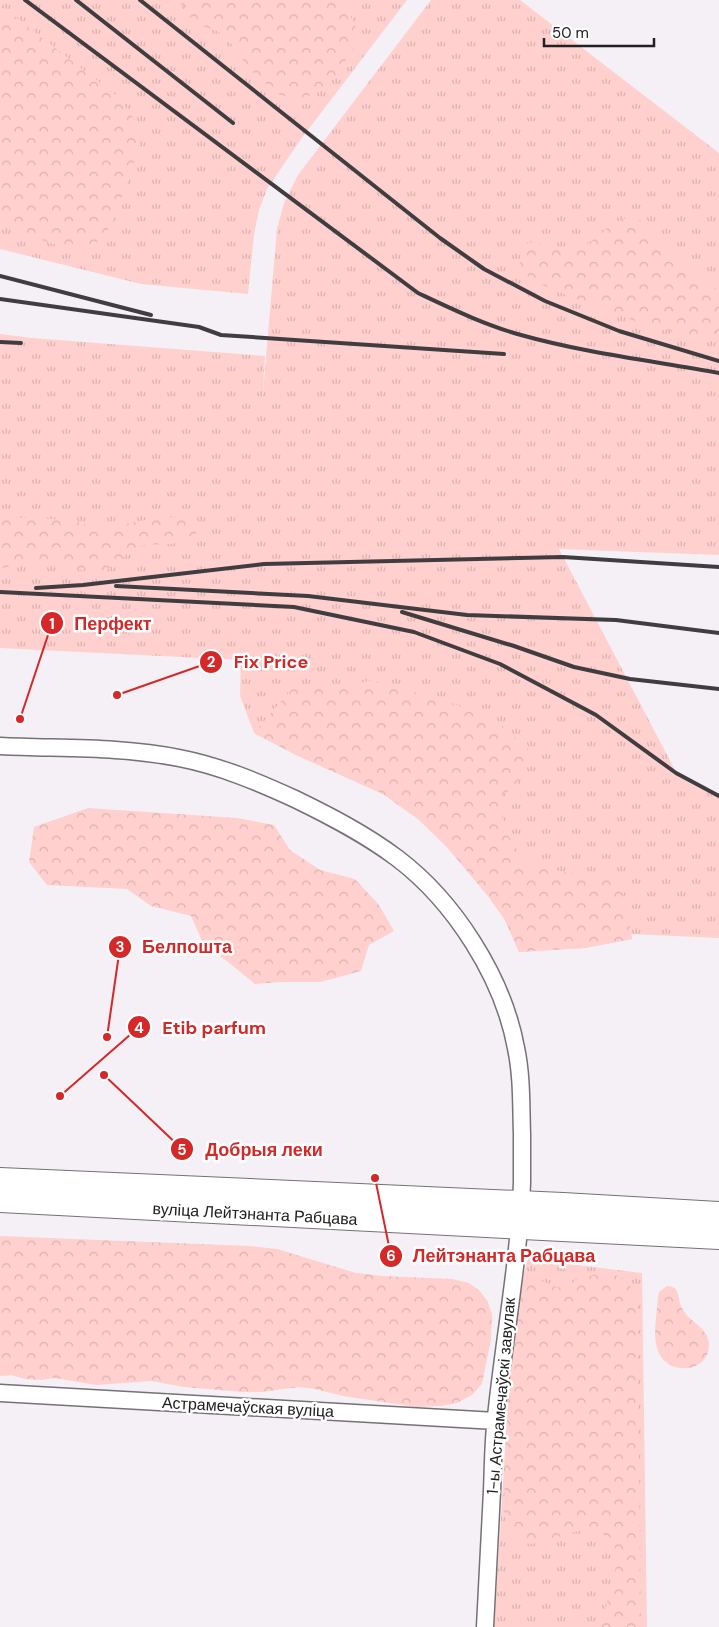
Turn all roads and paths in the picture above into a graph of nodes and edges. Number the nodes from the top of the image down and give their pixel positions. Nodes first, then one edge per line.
1 (0, 746) edge
2 (0, 1180) edge
3 (0, 1200) edge
4 (719, 1214) edge
5 (519, 1215) junction
6 (719, 1236) edge
7 (0, 1393) edge
8 (496, 1421) junction
9 (485, 1627) edge

1 - 5 street, 1-ы Астрамечаўскі завулак
2 - 5 highway, вуліца Лейтэнанта Рабцава
3 - 5 highway, вуліца Лейтэнанта Рабцава
4 - 5 highway, вуліца Лейтэнанта Рабцава
5 - 6 highway, вуліца Лейтэнанта Рабцава
5 - 8 street, 1-ы Астрамечаўскі завулак
7 - 8 street, Астрамечаўская вуліца
8 - 9 street, 1-ы Астрамечаўскі завулак

